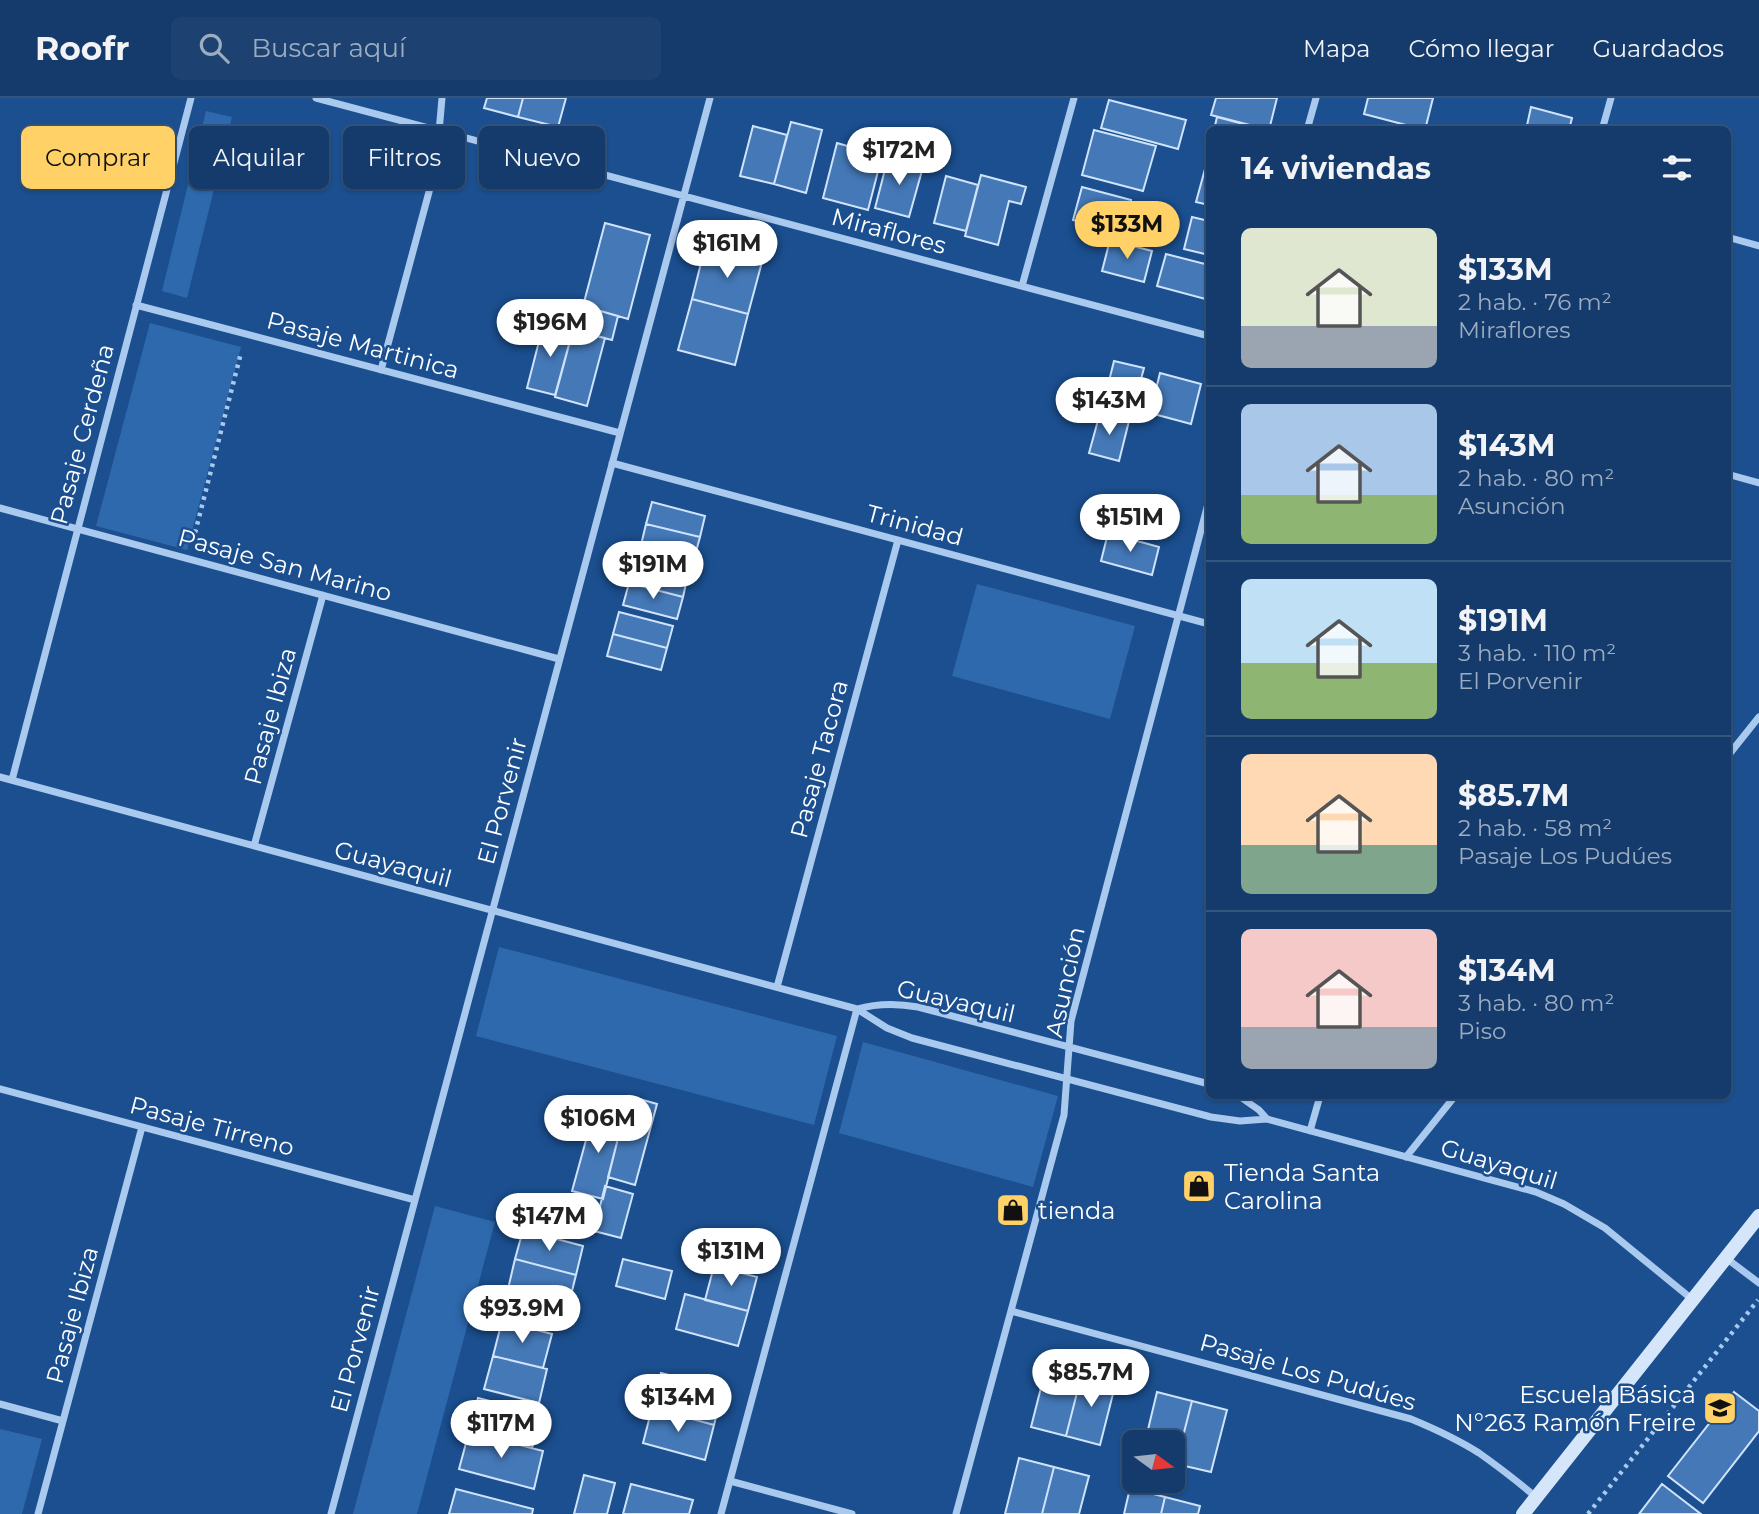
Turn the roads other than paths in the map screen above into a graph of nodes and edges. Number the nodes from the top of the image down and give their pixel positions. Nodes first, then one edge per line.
1 (191, 98) edge
2 (316, 98) edge
3 (443, 98) edge
4 (710, 98) edge
5 (1074, 98) edge
6 (1316, 98) edge
7 (1611, 98) edge
8 (421, 126) edge
9 (440, 126) edge
10 (1308, 126) edge
11 (1603, 126) edge
12 (465, 138) edge
13 (430, 189) edge
14 (684, 196) junction
15 (1731, 238) edge
16 (1759, 246) edge
17 (1022, 286) junction
18 (136, 305) junction
19 (1206, 335) edge
20 (382, 370) junction
21 (620, 433) junction
22 (612, 464) junction
23 (1731, 475) edge
24 (1759, 483) edge
25 (0, 508) edge
26 (1206, 512) edge
27 (77, 529) junction
28 (898, 540) junction
29 (323, 595) junction
30 (1179, 615) junction
31 (1206, 623) edge
32 (559, 659) junction
33 (1759, 717) edge
34 (1731, 752) edge
35 (0, 777) edge
36 (12, 780) junction
37 (254, 846) junction
38 (492, 911) junction
39 (777, 987) junction
40 (857, 1009) junction
41 (1070, 1047) junction
42 (1067, 1079) junction
43 (1206, 1083) edge
44 (0, 1089) edge
45 (1243, 1099) edge
46 (1319, 1099) edge
47 (1453, 1099) edge
48 (1267, 1119) junction
49 (142, 1127) junction
50 (1310, 1131) junction
51 (1406, 1157) junction
52 (415, 1200) junction
53 (1759, 1216) edge
54 (1725, 1258) junction
55 (1759, 1283) edge
56 (1693, 1300) junction
57 (1011, 1311) junction
58 (0, 1404) edge
59 (64, 1421) junction
60 (730, 1480) junction
61 (1536, 1497) junction
62 (38, 1514) edge
63 (331, 1514) edge
64 (721, 1514) edge
65 (852, 1514) edge
66 (957, 1514) edge
67 (1523, 1514) edge

1 - 18 street, Pasaje Cerdeña
2 - 8 street, Miraflores
3 - 9 street
4 - 14 street, El Porvenir
5 - 17 street
6 - 10 street
7 - 11 street
12 - 14 street, Miraflores
13 - 20 street
14 - 17 street, Miraflores
14 - 21 street, El Porvenir
15 - 16 street
17 - 19 street, Miraflores
18 - 20 street, Pasaje Martinica
18 - 27 street, Pasaje Cerdeña
20 - 21 street, Pasaje Martinica
21 - 22 street, El Porvenir
22 - 28 street, Trinidad
22 - 32 street, El Porvenir
23 - 24 street
25 - 27 street, Pasaje San Marino
26 - 30 street, Asunción
27 - 29 street, Pasaje San Marino
27 - 36 street, Pasaje Cerdeña
28 - 30 street, Trinidad
28 - 39 street, Pasaje Tacora
29 - 32 street, Pasaje San Marino
29 - 37 street, Pasaje Ibiza
30 - 31 street, Trinidad
30 - 41 street, Asunción
32 - 38 street, El Porvenir
33 - 34 street
35 - 36 street, Guayaquil
36 - 37 street, Guayaquil
37 - 38 street, Guayaquil
38 - 39 street, Guayaquil
38 - 52 street, El Porvenir
39 - 40 street, Guayaquil
40 - 41 street, Guayaquil
40 - 42 street, Guayaquil
40 - 60 street
41 - 42 street, Asunción
41 - 43 street, Guayaquil
42 - 48 street, Guayaquil
42 - 57 street, Asunción
44 - 49 street, Pasaje Tirreno
45 - 48 street, Guayaquil
46 - 50 street
47 - 51 street
48 - 50 street, Guayaquil
49 - 52 street, Pasaje Tirreno
49 - 59 street, Pasaje Ibiza
50 - 51 street, Guayaquil
51 - 56 street, Guayaquil
52 - 63 street, El Porvenir
53 - 54 street
54 - 55 street
54 - 56 street
56 - 61 street
57 - 61 street, Pasaje Los Pudúes
57 - 66 street, Asunción
58 - 59 street
59 - 62 street, Pasaje Ibiza
60 - 64 street
60 - 65 street
61 - 67 street

